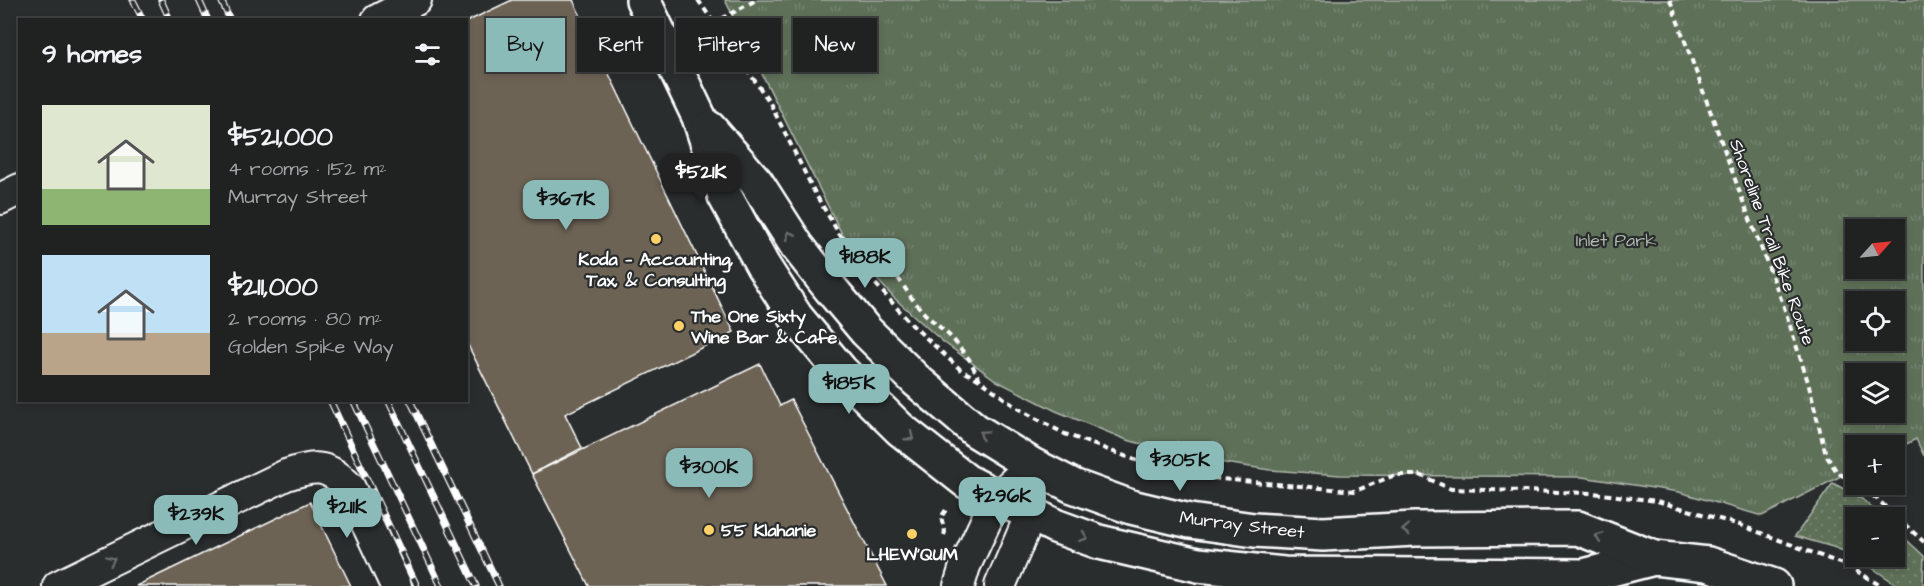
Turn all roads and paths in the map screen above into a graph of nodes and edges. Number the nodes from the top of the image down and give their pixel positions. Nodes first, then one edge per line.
1 (416, 0) edge
2 (643, 0) edge
3 (698, 0) edge
4 (756, 0) edge
5 (1670, 0) edge
6 (381, 18) edge
7 (710, 18) edge
8 (722, 18) edge
9 (748, 72) edge
10 (699, 117) junction
11 (18, 190) edge
12 (0, 199) edge
13 (840, 235) junction
14 (980, 380) junction
15 (1017, 408) junction
16 (1011, 417) dead end
17 (1032, 465) junction
18 (1845, 477) edge
19 (1870, 495) edge
20 (997, 497) junction
21 (948, 508) dead end
22 (1031, 514) junction
23 (942, 542) dead end
24 (1924, 542) edge
25 (1654, 558) junction
26 (58, 586) edge
27 (396, 586) edge
28 (959, 586) edge
29 (1000, 586) edge
30 (1774, 586) edge
31 (1881, 586) edge

1 - 6 street
2 - 10 main road, Murray Street
3 - 7 path
4 - 8 path
5 - 18 path, Shoreline Trail Bike Route
9 - 13 path
17 -> 10 main road, Murray Street
10 -> 20 main road, Murray Street
11 - 12 street
13 - 14 path
13 - 14 path
14 - 15 path
15 - 16 path
15 - 31 path
17 - 20 street
17 - 22 street
25 -> 17 main road, Murray Street
19 - 24 path, Shoreline Trail Bike Route
20 - 22 main road, Murray Street
20 - 28 street
21 - 23 path
22 -> 25 main road, Murray Street
22 - 29 street
25 - 30 main road, Murray Street
26 -> 27 street

